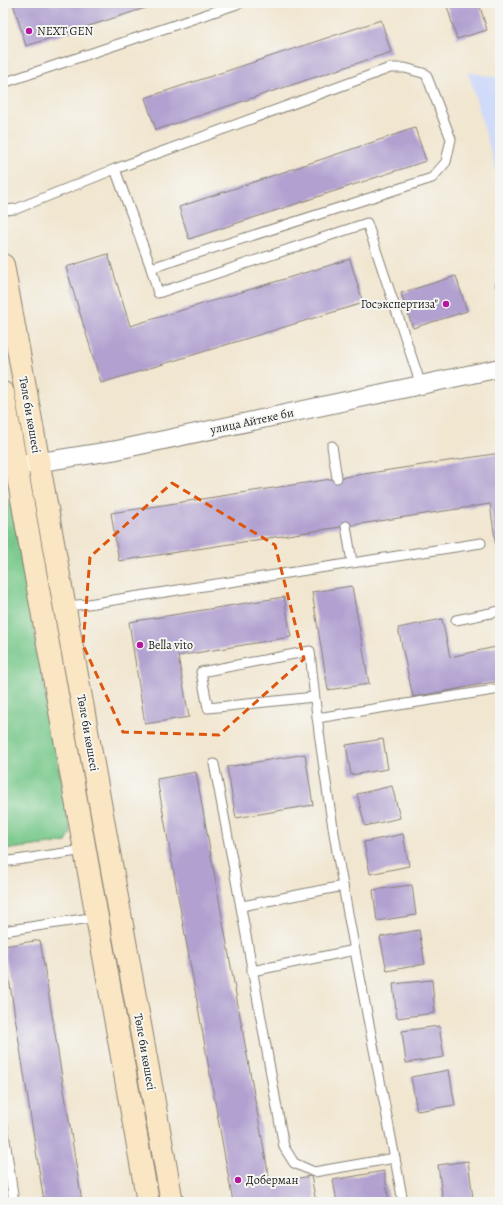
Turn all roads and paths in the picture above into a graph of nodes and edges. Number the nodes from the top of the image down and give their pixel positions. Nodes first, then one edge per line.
1 (240, 3) edge
2 (3, 83) edge
3 (115, 169) junction
4 (3, 210) edge
5 (3, 265) edge
6 (151, 268) junction
7 (500, 368) edge
8 (421, 385) junction
9 (3, 393) edge
10 (332, 446) dead end
11 (38, 462) junction
12 (9, 467) edge
13 (337, 478) dead end
14 (346, 526) dead end
15 (481, 542) dead end
16 (352, 562) junction
17 (64, 606) junction
18 (500, 611) edge
19 (456, 620) dead end
20 (500, 689) edge
21 (314, 697) junction
22 (317, 718) junction
23 (214, 764) dead end
24 (85, 850) junction
25 (3, 862) edge
26 (343, 886) junction
27 (242, 906) junction
28 (97, 917) junction
29 (3, 931) edge
30 (355, 950) junction
31 (252, 971) junction
32 (3, 1126) edge
33 (395, 1158) junction
34 (14, 1202) edge
35 (148, 1202) edge
36 (172, 1202) edge
37 (404, 1202) edge

1 - 2 lane
3 - 4 lane
3 - 6 lane
3 - 6 lane
5 - 11 main road, Төле би көшесі
6 - 8 lane
7 - 8 street, улица Айтеке би
8 - 11 street, улица Айтеке би
9 - 12 main road, Төле би көшесі
10 - 13 lane
11 - 12 street, улица Айтеке би
11 - 17 main road, Төле би көшесі
12 - 24 main road, Төле би көшесі
14 - 16 lane
15 - 16 lane
16 - 17 lane
17 - 36 main road, Төле би көшесі
18 - 19 lane
20 - 22 lane
21 - 21 lane
21 - 22 lane
22 - 26 lane
23 - 27 lane
24 - 25 lane
24 - 28 main road, Төле би көшесі
26 - 27 lane
26 - 30 lane
27 - 31 lane
28 - 29 lane
28 - 35 main road, Төле би көшесі
30 - 31 lane
30 - 33 lane
31 - 33 lane
32 - 34 lane
33 - 37 lane

